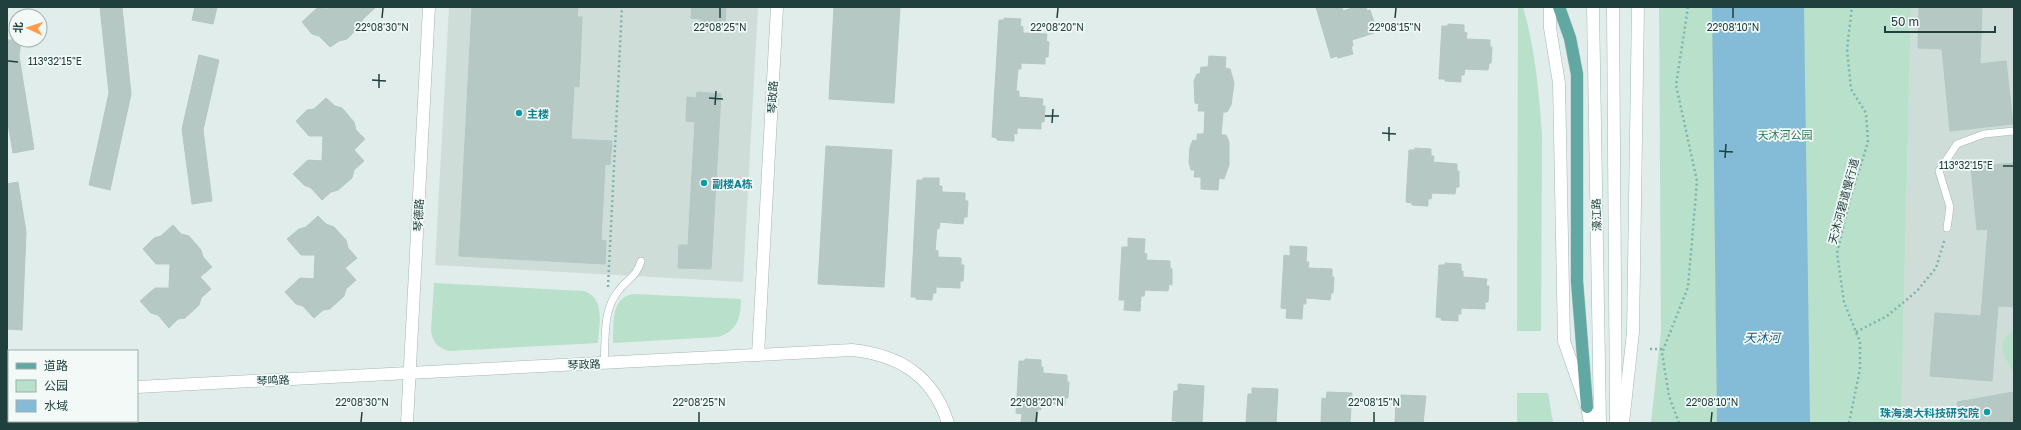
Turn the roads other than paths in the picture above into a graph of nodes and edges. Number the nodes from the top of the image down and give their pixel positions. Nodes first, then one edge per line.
1 (428, 7) edge
2 (777, 7) edge
3 (1550, 7) edge
4 (1559, 7) edge
5 (1593, 7) edge
6 (1613, 7) edge
7 (1638, 7) edge
8 (2014, 131) edge
9 (1948, 228) road end
10 (641, 261) dead end
11 (758, 355) junction
12 (604, 363) junction
13 (410, 373) junction
14 (138, 387) edge
15 (1587, 407) junction
16 (407, 423) edge
17 (948, 423) edge
18 (1590, 423) edge
19 (1600, 423) edge
20 (1616, 423) edge
21 (1623, 423) edge

1 - 13 main road, 琴德路
2 - 11 main road, 琴政路
3 - 15 main road
4 - 15 main road
5 - 19 main road, 濠江路
6 - 20 main road, 濠江路
7 - 21 main road
8 - 9 lane
10 - 12 lane
11 - 12 main road, 琴政路
11 - 17 main road, 琴政路
12 - 13 main road, 琴政路
13 - 14 main road, 琴鸣路
13 - 16 main road, 琴德路
15 - 18 main road

